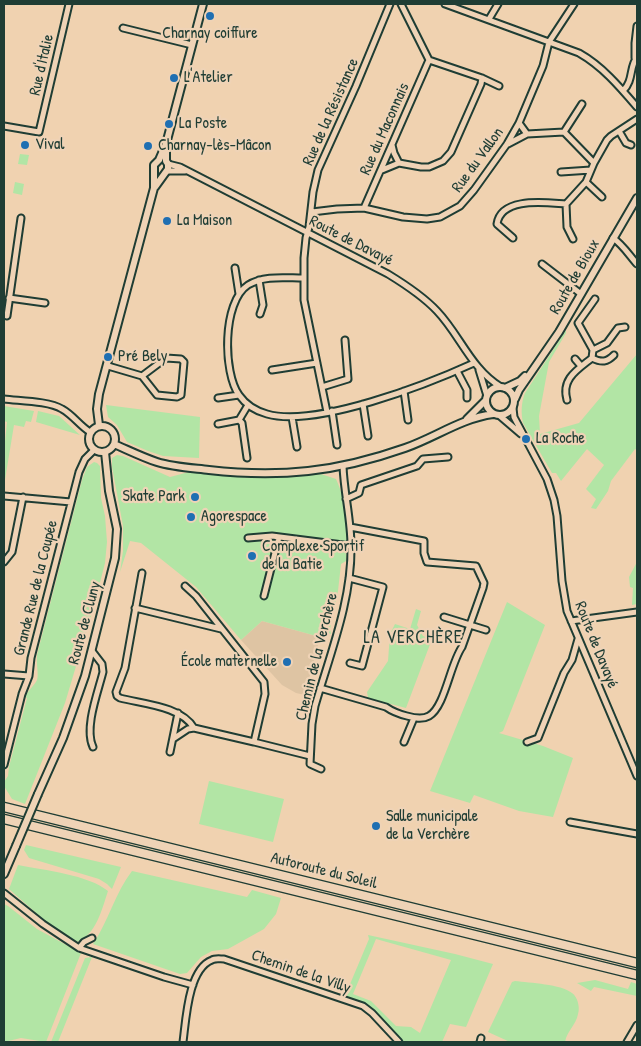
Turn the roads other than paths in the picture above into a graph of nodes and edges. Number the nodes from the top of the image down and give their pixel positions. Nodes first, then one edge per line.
1 (69, 4) edge
2 (202, 4) edge
3 (390, 4) edge
4 (401, 4) edge
5 (445, 4) edge
6 (498, 4) edge
7 (574, 4) edge
8 (452, 5) edge
9 (489, 19) junction
10 (637, 26) edge
11 (123, 28) dead end
12 (549, 42) junction
13 (192, 45) junction
14 (636, 57) edge
15 (429, 60) junction
16 (482, 78) junction
17 (499, 86) dead end
18 (623, 91) junction
19 (582, 104) dead end
20 (637, 107) edge
21 (637, 119) edge
22 (520, 123) junction
23 (4, 126) edge
24 (619, 131) junction
25 (564, 132) junction
26 (528, 134) junction
27 (507, 144) junction
28 (392, 145) junction
29 (631, 145) dead end
30 (399, 163) junction
31 (594, 163) junction
32 (165, 166) junction
33 (381, 170) junction
34 (591, 170) junction
35 (155, 171) junction
36 (561, 172) dead end
37 (586, 182) junction
38 (154, 188) junction
39 (602, 197) dead end
40 (637, 198) edge
41 (566, 204) junction
42 (364, 208) junction
43 (312, 212) junction
44 (21, 218) dead end
45 (307, 233) junction
46 (513, 238) dead end
47 (613, 238) junction
48 (574, 239) dead end
49 (542, 264) dead end
50 (637, 264) edge
51 (235, 268) dead end
52 (303, 278) junction
53 (260, 280) junction
54 (239, 294) junction
55 (582, 294) junction
56 (10, 298) junction
57 (595, 300) dead end
58 (45, 303) dead end
59 (260, 314) dead end
60 (569, 314) junction
61 (7, 316) dead end
62 (578, 323) junction
63 (625, 328) dead end
64 (345, 340) dead end
65 (593, 350) junction
66 (614, 355) dead end
67 (592, 358) junction
68 (575, 359) dead end
69 (317, 363) junction
70 (476, 365) junction
71 (108, 366) junction
72 (581, 366) junction
73 (533, 368) junction
74 (272, 370) dead end
75 (457, 371) junction
76 (142, 376) junction
77 (322, 387) junction
78 (503, 387) junction
79 (404, 391) junction
80 (239, 395) junction
81 (218, 398) dead end
82 (467, 398) dead end
83 (486, 398) junction
84 (4, 399) edge
85 (515, 399) junction
86 (567, 400) dead end
87 (363, 404) junction
88 (248, 405) junction
89 (513, 408) junction
90 (329, 412) junction
91 (496, 415) junction
92 (292, 417) junction
93 (239, 420) junction
94 (408, 420) dead end
95 (462, 423) junction
96 (218, 424) dead end
97 (100, 425) junction
98 (90, 432) junction
99 (522, 435) junction
100 (368, 436) dead end
101 (114, 444) junction
102 (337, 445) dead end
103 (297, 447) dead end
104 (94, 450) junction
105 (105, 452) junction
106 (448, 457) dead end
107 (247, 458) dead end
108 (342, 466) junction
109 (4, 496) edge
110 (23, 497) junction
111 (346, 499) junction
112 (71, 502) junction
113 (350, 527) junction
114 (279, 537) junction
115 (248, 538) dead end
116 (351, 546) junction
117 (4, 562) edge
118 (142, 572) dead end
119 (349, 578) junction
120 (185, 586) dead end
121 (264, 596) dead end
122 (135, 608) junction
123 (637, 612) edge
124 (444, 617) dead end
125 (571, 621) junction
126 (470, 626) junction
127 (222, 629) junction
128 (486, 630) dead end
129 (578, 639) junction
130 (92, 651) junction
131 (350, 662) dead end
132 (4, 674) edge
133 (29, 676) junction
134 (320, 688) junction
135 (178, 713) junction
136 (414, 718) junction
137 (194, 728) junction
138 (172, 739) junction
139 (254, 742) junction
140 (404, 742) dead end
141 (527, 742) dead end
142 (93, 748) dead end
143 (170, 752) dead end
144 (310, 756) junction
145 (4, 765) edge
146 (321, 769) dead end
147 (637, 776) edge
148 (4, 807) edge
149 (4, 819) edge
150 (570, 822) dead end
151 (637, 834) edge
152 (4, 874) edge
153 (4, 893) edge
154 (92, 938) dead end
155 (79, 948) junction
156 (637, 963) edge
157 (637, 975) edge
158 (192, 985) junction
159 (637, 1025) edge
160 (183, 1042) edge
161 (399, 1042) edge
162 (627, 1042) edge

1 - 23 street, Rue d'Italie
2 - 13 main road
3 - 43 street, Rue de la Résistance
4 - 15 street
5 - 8 street
6 - 9 street
7 - 12 street, Rue du Vallon
8 - 9 street
9 - 12 street
10 - 14 street
11 - 13 street
12 - 18 street
12 - 22 street, Rue du Vallon
13 - 32 main road
14 - 18 street
15 - 16 street
15 - 28 street, Rue du Maconnais
16 - 17 street
16 - 30 street
18 - 20 street
19 - 25 street
21 - 24 street
22 - 26 street
22 - 27 street, Rue du Vallon
24 - 29 street
24 - 31 street
25 - 26 street
25 - 31 street
26 - 27 street
27 - 42 street, Rue du Vallon
28 - 30 street
28 - 33 street, Rue du Maconnais
30 - 33 street
31 - 34 street
32 - 35 main road
32 - 35 main road
32 - 38 main road
32 - 45 street, Route de Davayé
33 - 42 street, Rue du Maconnais
34 - 36 street
34 - 37 street
35 - 38 main road
37 - 39 street
37 - 41 street
38 - 71 main road
40 - 47 main road, Route de Bioux
41 - 46 street
41 - 48 street
42 - 43 street, Rue du Vallon
43 - 45 street, Rue de la Résistance
44 - 56 street
45 - 52 street, Rue de la Résistance
45 - 70 street, Route de Davayé
47 - 50 street
47 - 55 main road, Route de Bioux
49 - 55 street
51 - 54 street
52 - 53 street
52 - 69 street, Rue de la Résistance
53 - 54 street
53 - 59 street
54 - 80 street
55 - 60 main road, Route de Bioux
56 - 58 street
56 - 61 street
57 - 62 street
60 - 62 street
60 - 73 main road, Route de Bioux
62 - 65 street
63 - 65 street
64 - 77 street
65 - 67 street
66 - 67 street
67 - 72 street
68 - 72 street
69 - 74 street
69 - 77 street, Rue de la Résistance
70 - 75 street
70 - 78 street, Route de Davayé
70 - 83 street, Route de Davayé
71 - 76 street
71 - 97 main road
72 - 86 street
73 - 78 main road, Route de Bioux
73 - 85 main road, Route de Bioux
75 - 79 street
75 - 82 street
76 - 76 street
77 - 90 street, Rue de la Résistance
78 - 83 main road
78 - 85 main road
79 - 87 street
79 - 94 street
80 - 81 street
80 - 88 street
83 - 91 main road
83 - 95 main road
84 - 98 street
85 - 89 main road
87 - 90 street
87 - 100 street
88 - 92 street
88 - 93 street
89 - 91 main road
89 - 99 street
90 - 92 street
90 - 102 street, Rue de la Résistance
91 - 95 main road
91 - 99 street
92 - 103 street
93 - 96 street
93 - 107 street
95 - 108 main road
97 - 98 main road
97 - 101 main road
98 - 104 main road
99 - 125 street, Route de Davayé
101 - 105 main road
101 - 108 main road
104 - 105 main road
104 - 112 street, Grande Rue de la Coupée
105 - 130 main road, Route de Cluny
106 - 111 street
108 - 111 street, Chemin de la Verchère
109 - 110 street
110 - 112 street
110 - 117 street
111 - 113 street, Chemin de la Verchère
112 - 133 street, Grande Rue de la Coupée
113 - 116 street, Chemin de la Verchère
113 - 126 street
114 - 115 street
114 - 116 street
114 - 121 street
116 - 119 street, Chemin de la Verchère
118 - 122 street
119 - 131 street
119 - 134 street, Chemin de la Verchère
120 - 127 street
122 - 127 street
122 - 135 street
123 - 125 street
124 - 126 street
125 - 129 street, Route de Davayé
126 - 128 street
126 - 136 street
127 - 139 street
129 - 141 street
129 - 147 street, Route de Davayé
130 - 142 street
130 - 152 main road, Route de Cluny, bridge
132 - 133 street
133 - 145 street, Grande Rue de la Coupée
134 - 136 street
134 - 144 street, Chemin de la Verchère
135 - 137 street
135 - 138 street
136 - 140 street
137 - 138 street
137 - 139 street
138 - 143 street
139 - 144 street
144 - 146 street, Chemin de la Verchère
148 - 156 highway, Autoroute du Soleil
149 - 157 highway, Autoroute du Soleil
150 - 151 street
153 - 155 street
154 - 155 street
155 - 158 street
158 - 160 street
158 - 161 street, Chemin de la Villy
159 - 162 street

